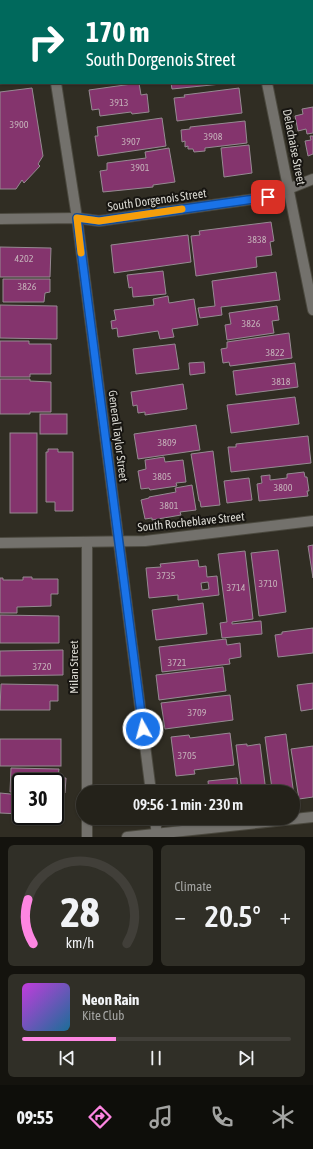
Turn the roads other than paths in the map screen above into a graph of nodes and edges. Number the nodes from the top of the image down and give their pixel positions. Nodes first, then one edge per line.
1 (56, 84) edge
2 (267, 84) edge
3 (313, 179) edge
4 (289, 189) junction
5 (77, 218) junction
6 (0, 219) edge
7 (313, 310) edge
8 (313, 521) edge
9 (87, 542) junction
10 (118, 542) junction
11 (0, 543) edge
12 (87, 785) edge
13 (150, 785) edge
14 (313, 817) edge
15 (87, 825) edge
16 (155, 825) edge
17 (157, 836) edge
18 (87, 837) edge
19 (127, 837) edge

1 - 5 street, General Taylor Street
2 - 4 street, Delachaise Street
3 - 4 street, South Dorgenois Street
4 - 5 street, South Dorgenois Street
4 - 7 street, Delachaise Street
5 - 6 street, South Dorgenois Street
5 - 10 street, General Taylor Street
8 - 10 street, South Rocheblave Street
9 - 10 street, South Rocheblave Street
9 - 11 street, South Rocheblave Street
9 - 12 street, Milan Street
10 - 13 street, General Taylor Street
14 - 17 street
15 - 18 street
16 - 17 street
17 - 19 street

